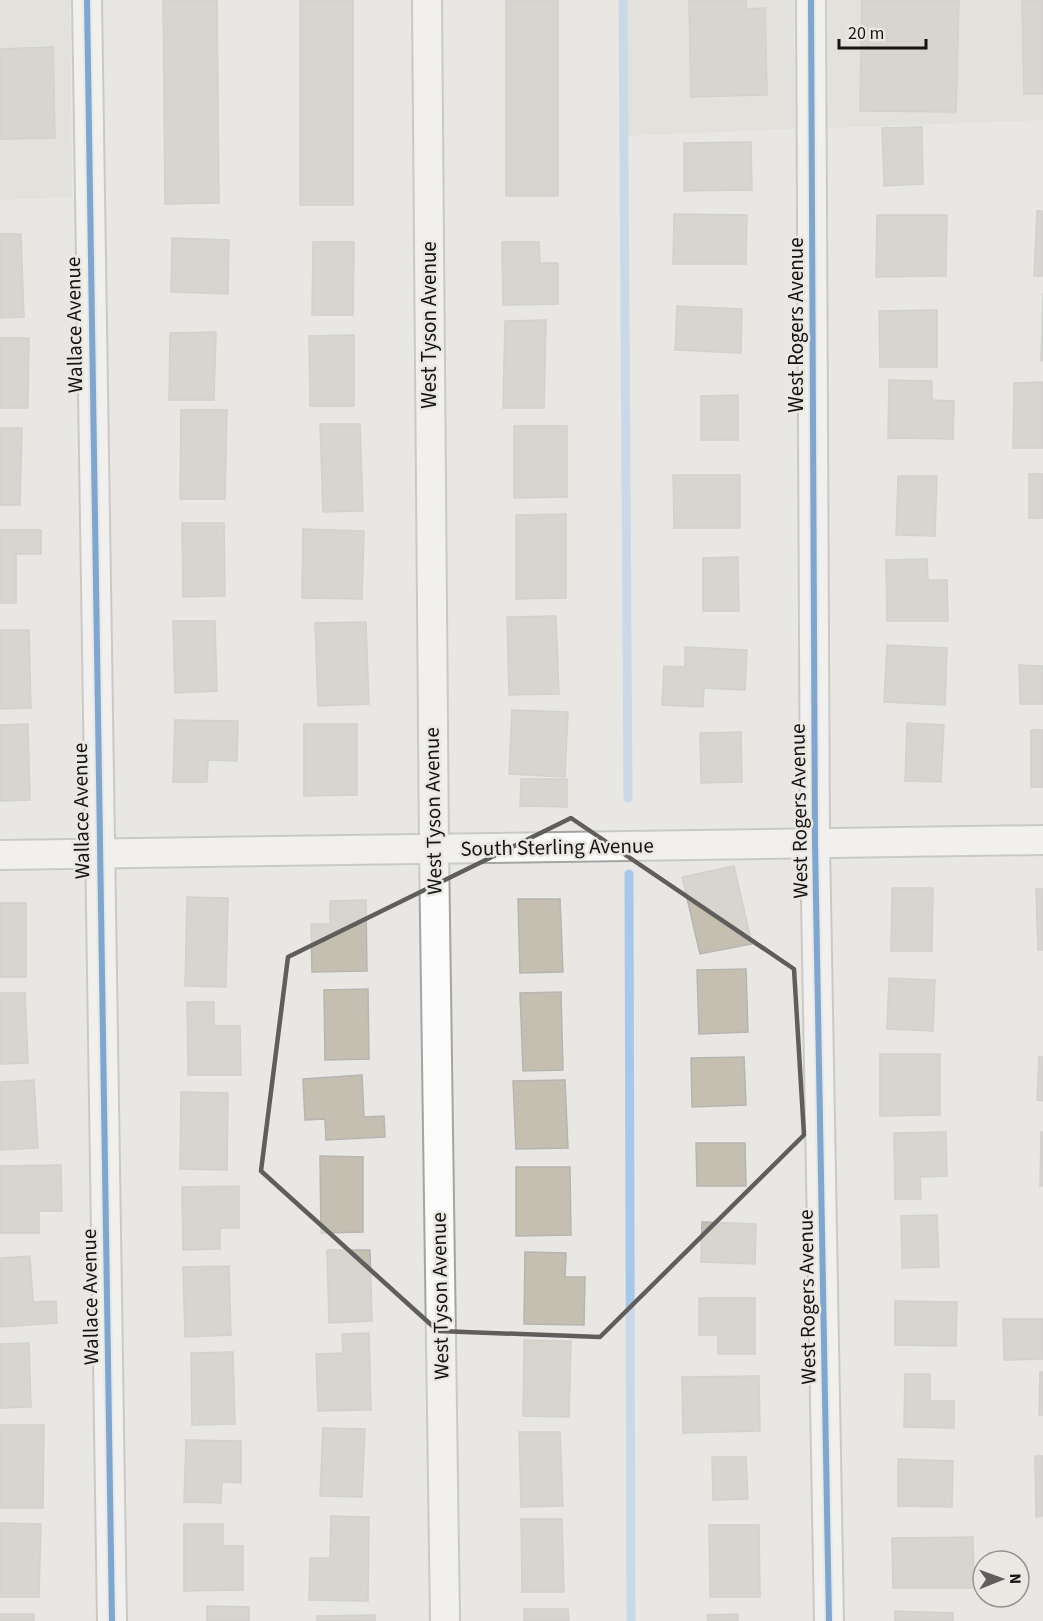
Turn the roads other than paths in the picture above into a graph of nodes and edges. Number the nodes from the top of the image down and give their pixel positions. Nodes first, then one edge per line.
1 (87, 0) edge
2 (427, 0) edge
3 (811, 0) edge
4 (1043, 840) edge
5 (815, 843) junction
6 (434, 849) junction
7 (98, 854) junction
8 (0, 855) edge
9 (112, 1621) edge
10 (445, 1621) edge
11 (830, 1621) edge

1 - 7 street, Wallace Avenue
2 - 6 street, West Tyson Avenue
3 - 5 street, West Rogers Avenue
4 - 5 street, South Sterling Avenue
5 - 6 street, South Sterling Avenue
5 - 11 street, West Rogers Avenue
6 - 7 street, South Sterling Avenue
6 - 10 street, West Tyson Avenue
7 - 8 street, South Sterling Avenue
7 - 9 street, Wallace Avenue

